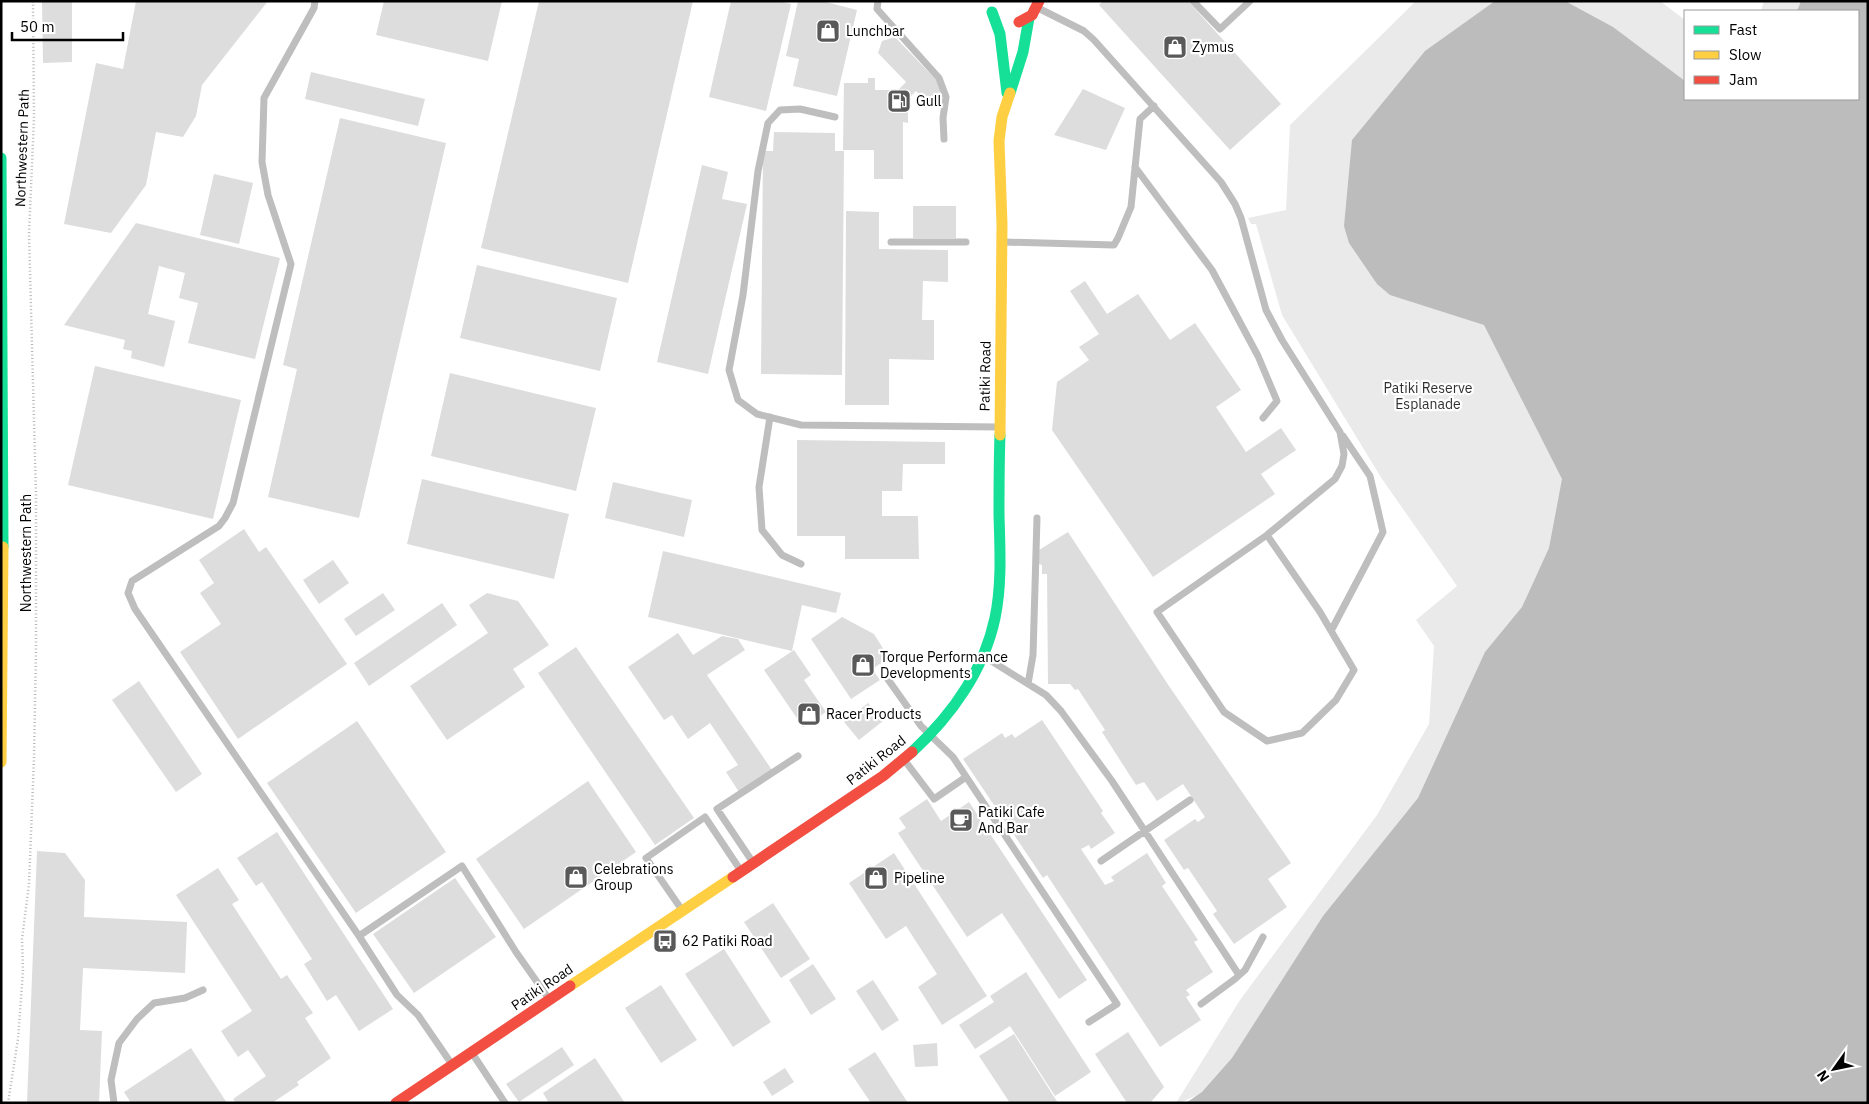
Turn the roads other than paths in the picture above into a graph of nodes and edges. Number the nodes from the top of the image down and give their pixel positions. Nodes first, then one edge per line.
1 (316, 1) edge
2 (878, 1) edge
3 (1194, 1) edge
4 (1250, 1) edge
5 (1038, 4) edge
6 (987, 5) edge
7 (1029, 18) junction
8 (1008, 102) junction
9 (1154, 106) junction
10 (835, 117) dead end
11 (944, 139) dead end
12 (1, 158) edge
13 (1135, 167) junction
14 (891, 242) dead end
15 (966, 242) dead end
16 (1002, 242) junction
17 (770, 417) junction
18 (1263, 418) dead end
19 (1000, 427) junction
20 (1340, 432) junction
21 (1037, 518) dead end
22 (1267, 535) junction
23 (801, 564) dead end
24 (1331, 631) junction
25 (983, 655) junction
26 (887, 678) dead end
27 (1028, 684) junction
28 (931, 734) junction
29 (798, 756) dead end
30 (904, 760) junction
31 (1, 762) edge
32 (966, 777) junction
33 (1190, 800) dead end
34 (1145, 831) junction
35 (1101, 861) dead end
36 (754, 863) junction
37 (741, 871) junction
38 (682, 911) junction
39 (358, 936) junction
40 (1263, 936) dead end
41 (1239, 975) junction
42 (203, 990) dead end
43 (550, 1000) junction
44 (1201, 1004) dead end
45 (1089, 1022) dead end
46 (472, 1052) junction
47 (452, 1066) junction
48 (114, 1103) edge
49 (396, 1103) edge
50 (505, 1103) edge

1 - 39 lane
2 - 11 lane
3 - 4 lane
5 - 7 main road
5 - 9 lane
6 - 7 main road
6 - 8 main road, Patiki Road
7 - 8 main road, Patiki Road
8 - 16 main road, Patiki Road
9 - 13 lane
9 - 20 lane
10 - 17 lane
12 - 31 main road
13 - 16 lane
13 - 18 lane
14 - 15 lane
16 - 19 main road, Patiki Road
17 - 19 lane
17 - 23 lane
19 - 25 main road, Patiki Road
20 - 22 lane
20 - 24 lane
21 - 27 lane
22 - 24 lane
22 - 24 lane
25 - 27 lane
25 - 28 main road, Patiki Road
26 - 28 lane
27 - 34 lane
28 - 30 main road, Patiki Road
28 - 32 lane
29 - 36 lane
30 - 32 lane
30 - 36 main road, Patiki Road
32 - 45 lane
33 - 34 lane
34 - 35 lane
34 - 41 lane
36 - 37 main road, Patiki Road
37 - 38 main road, Patiki Road
37 - 38 lane
38 - 43 main road, Patiki Road
39 - 43 lane
39 - 47 lane
40 - 41 lane
41 - 44 lane
42 - 48 lane
43 - 46 main road, Patiki Road
46 - 47 main road, Patiki Road
46 - 50 lane
47 - 49 main road, Patiki Road

